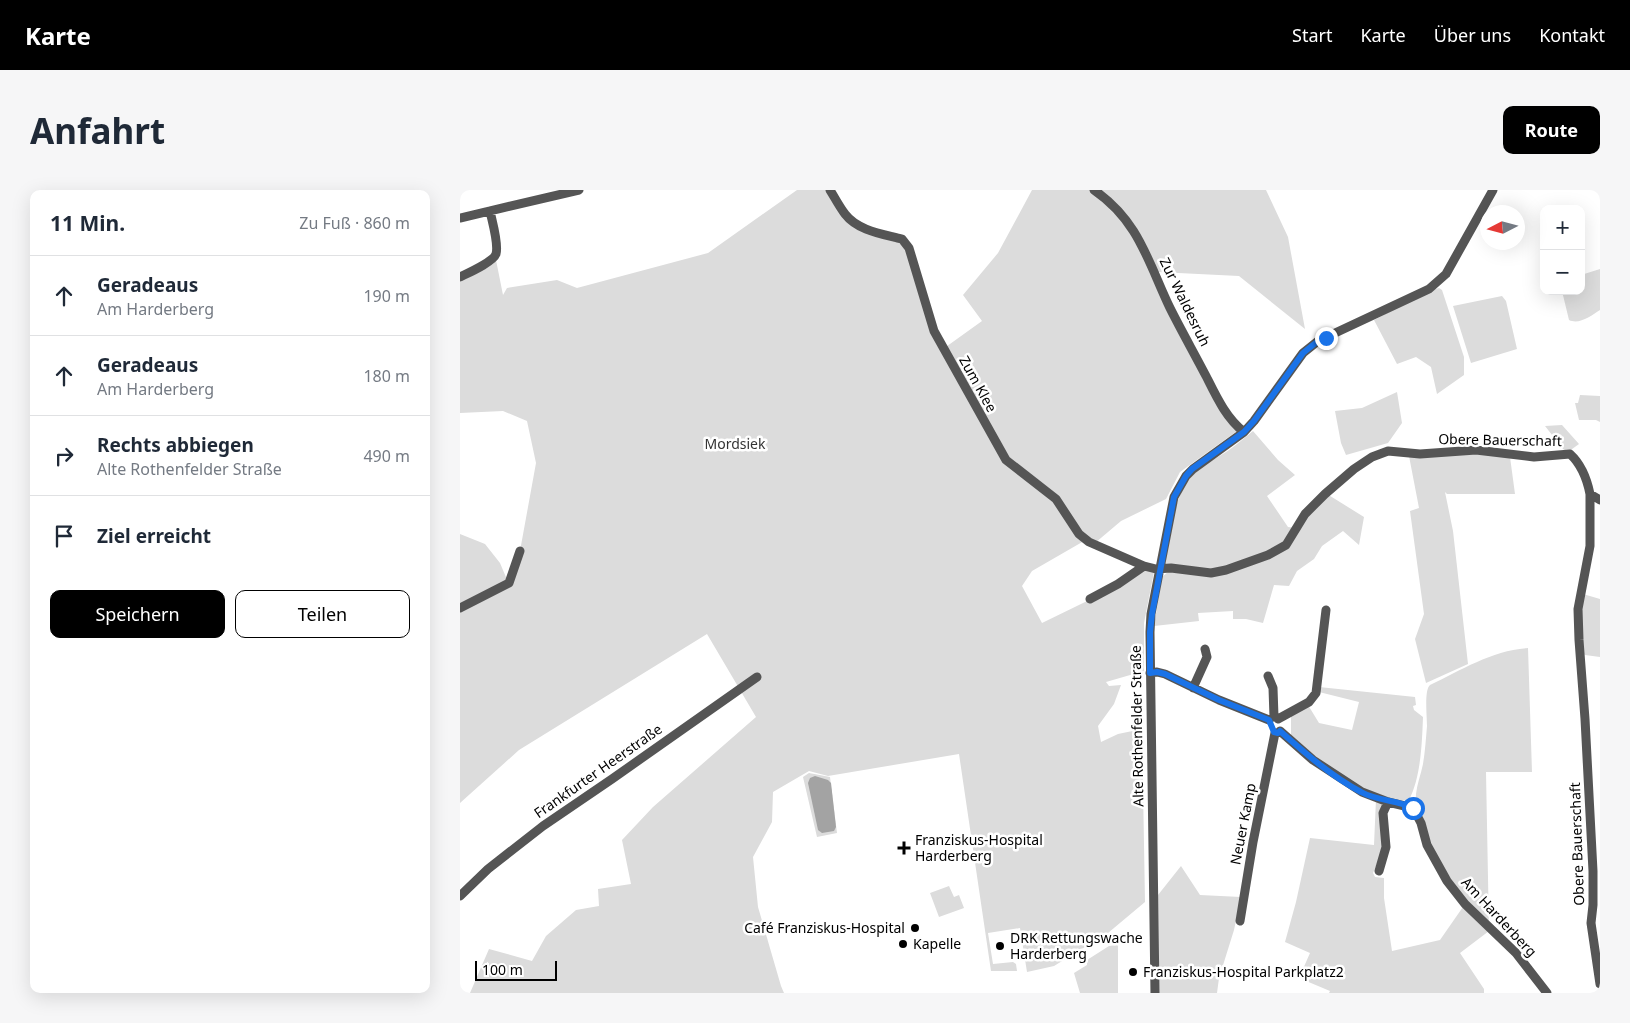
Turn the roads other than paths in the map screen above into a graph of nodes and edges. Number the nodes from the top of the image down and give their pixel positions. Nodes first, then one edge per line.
1 (578, 190) edge
2 (830, 190) edge
3 (1094, 190) edge
4 (1493, 190) edge
5 (490, 211) junction
6 (460, 218) edge
7 (460, 277) edge
8 (1244, 432) junction
9 (1590, 494) junction
10 (1600, 500) edge
11 (520, 551) dead end
12 (1144, 566) junction
13 (1160, 569) junction
14 (1090, 600) dead end
15 (460, 608) edge
16 (1326, 610) dead end
17 (1205, 649) dead end
18 (1150, 673) junction
19 (1268, 676) dead end
20 (757, 677) dead end
21 (1193, 688) junction
22 (1274, 719) junction
23 (1278, 732) junction
24 (1388, 802) junction
25 (1379, 871) dead end
26 (460, 896) edge
27 (1240, 921) dead end
28 (1600, 984) edge
29 (1155, 993) edge
30 (1547, 993) edge

1 - 5 street
2 - 12 street, Zum Klee
3 - 8 street, Zur Waldesruh
4 - 8 street, Alte Rothenfelder Straße
5 - 6 street
5 - 7 street
8 - 13 street, Alte Rothenfelder Straße
9 - 10 street
9 - 13 street, Obere Bauerschaft
9 - 28 street, Obere Bauerschaft
11 - 15 street
12 - 13 street, Zum Klee
12 - 14 street
13 - 18 street, Alte Rothenfelder Straße
16 - 22 street
17 - 21 street
18 - 21 street
18 - 29 street, Alte Rothenfelder Straße
19 - 22 street
20 - 26 street, Frankfurter Heerstraße
21 - 22 street
22 - 23 street
23 - 24 street, Am Harderberg
23 - 27 street, Neuer Kamp
24 - 25 street
24 - 30 street, Am Harderberg

